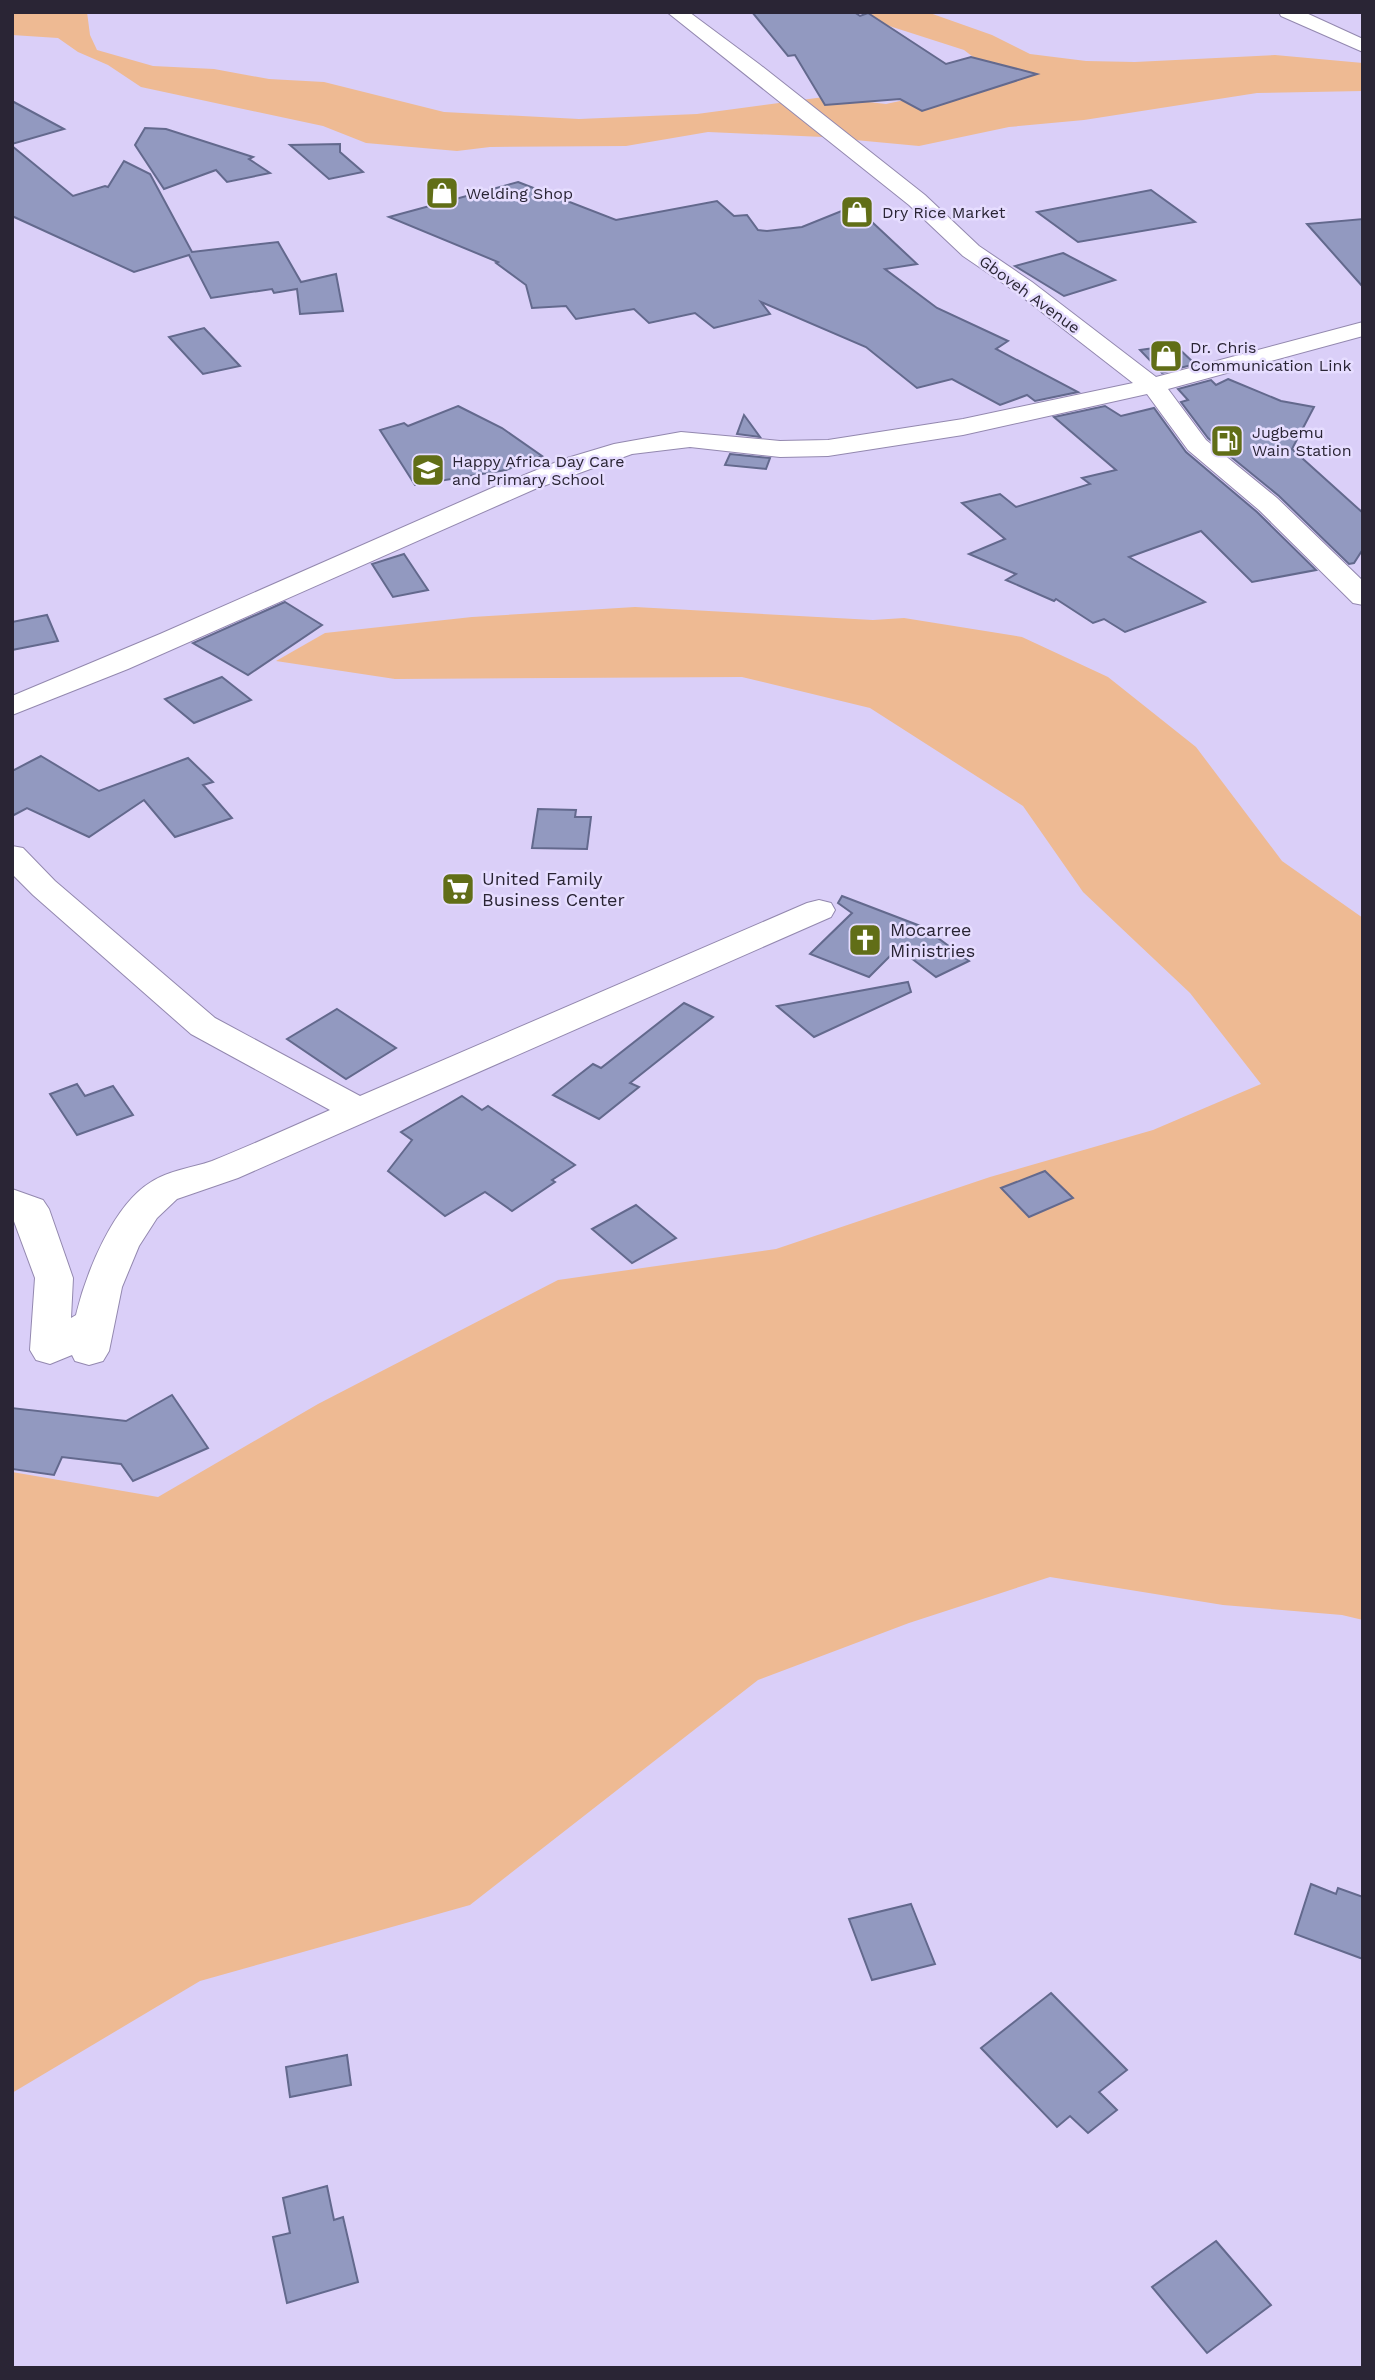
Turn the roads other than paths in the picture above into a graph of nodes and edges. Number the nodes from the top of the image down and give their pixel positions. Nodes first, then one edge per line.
1 (676, 12) edge
2 (1289, 12) edge
3 (1363, 46) edge
4 (1363, 329) edge
5 (1154, 387) junction
6 (1363, 597) edge
7 (12, 706) edge
8 (12, 855) edge
9 (819, 910) dead end
10 (360, 1111) junction
11 (12, 1201) edge

1 - 5 street, Gboveh Avenue
2 - 3 street
4 - 5 street
5 - 6 street, Gboveh Avenue
5 - 7 street
8 - 10 street
9 - 10 street
10 - 11 street

